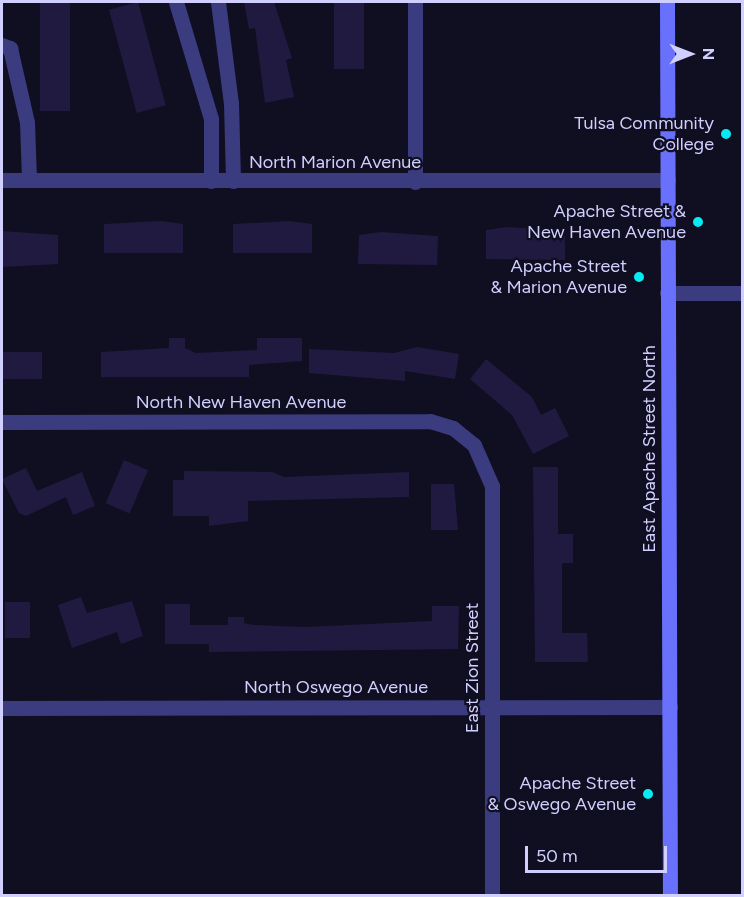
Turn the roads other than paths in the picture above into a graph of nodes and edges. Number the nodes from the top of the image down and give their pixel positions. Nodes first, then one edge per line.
1 (176, 2) edge
2 (218, 2) edge
3 (414, 2) edge
4 (667, 2) edge
5 (2, 45) edge
6 (2, 180) edge
7 (29, 180) junction
8 (668, 180) junction
9 (212, 181) junction
10 (233, 181) junction
11 (415, 182) junction
12 (667, 293) junction
13 (742, 293) edge
14 (2, 422) edge
15 (474, 445) joint
16 (491, 706) junction
17 (670, 707) junction
18 (2, 708) edge
19 (492, 896) edge
20 (670, 896) edge

1 - 9 street
2 - 10 street
3 - 11 street
4 - 8 main road, East Apache Street North
5 - 7 street
6 - 7 street, North Marion Avenue
7 - 9 street, North Marion Avenue
8 - 11 street, North Marion Avenue
8 - 12 main road, East Apache Street North
9 - 10 street, North Marion Avenue
10 - 11 street, North Marion Avenue
12 - 13 street
12 - 17 main road, East Apache Street North
14 - 15 street, North New Haven Avenue
15 - 16 street, East Zion Street
16 - 17 street, North Oswego Avenue
16 - 18 street, North Oswego Avenue
16 - 19 street, East Zion Street
17 - 20 main road, East Apache Street North

